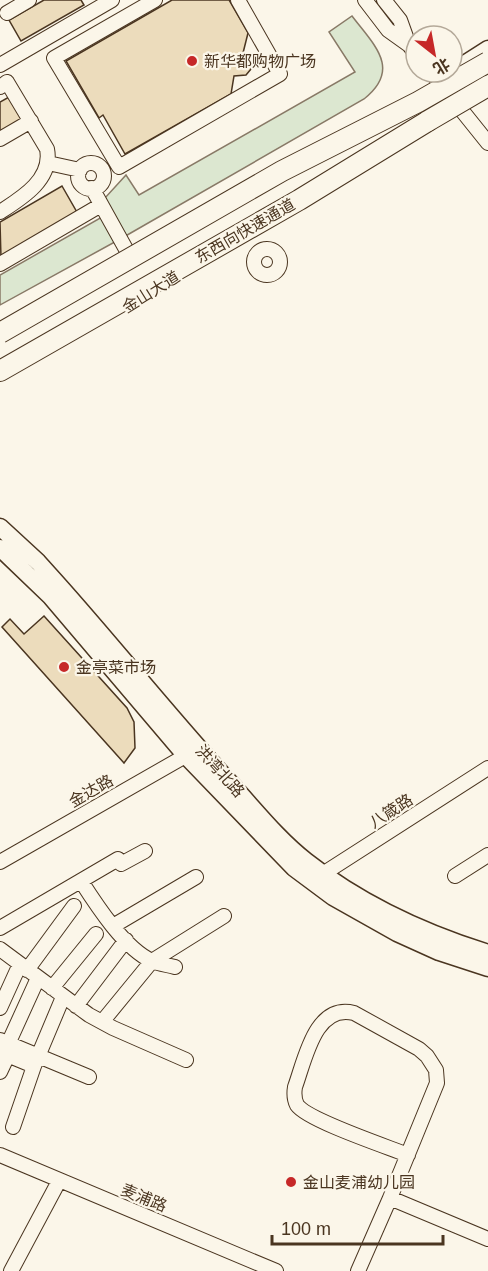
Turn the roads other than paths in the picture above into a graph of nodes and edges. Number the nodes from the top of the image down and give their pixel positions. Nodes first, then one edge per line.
1 (29, 0) edge
2 (112, 0) edge
3 (155, 0) edge
4 (365, 0) edge
5 (384, 0) edge
6 (239, 1) edge
7 (7, 13) dead end
8 (404, 30) edge
9 (404, 43) edge
10 (488, 49) edge
11 (464, 62) edge
12 (488, 62) edge
13 (0, 65) edge
14 (430, 84) edge
15 (448, 84) edge
16 (488, 86) edge
17 (0, 87) edge
18 (488, 94) edge
19 (461, 109) junction
20 (31, 121) junction
21 (0, 139) edge
22 (488, 143) edge
23 (48, 163) junction
24 (118, 167) junction
25 (80, 170) junction
26 (104, 174) junction
27 (92, 188) junction
28 (101, 205) junction
29 (0, 212) edge
30 (247, 233) junction
31 (259, 252) dead end
32 (132, 260) junction
33 (0, 264) edge
34 (0, 326) edge
35 (0, 333) edge
36 (0, 371) edge
37 (0, 381) edge
38 (0, 527) edge
39 (5, 549) edge
40 (192, 752) junction
41 (488, 768) edge
42 (145, 851) dead end
43 (488, 855) edge
44 (0, 862) edge
45 (455, 876) dead end
46 (196, 877) dead end
47 (317, 878) junction
48 (81, 881) junction
49 (74, 906) dead end
50 (224, 916) dead end
51 (113, 926) junction
52 (0, 928) edge
53 (96, 934) dead end
54 (126, 940) junction
55 (0, 949) edge
56 (488, 953) edge
57 (152, 961) junction
58 (175, 967) dead end
59 (488, 968) edge
60 (28, 970) junction
61 (52, 988) junction
62 (63, 997) junction
63 (76, 1006) junction
64 (0, 1008) edge
65 (102, 1022) junction
66 (4, 1048) edge
67 (186, 1060) dead end
68 (37, 1061) junction
69 (0, 1072) edge
70 (89, 1077) dead end
71 (13, 1127) dead end
72 (0, 1155) edge
73 (408, 1155) junction
74 (59, 1181) junction
75 (390, 1198) junction
76 (488, 1239) edge
77 (10, 1271) edge
78 (276, 1271) edge
79 (358, 1271) edge

1 - 7 street
2 - 13 street
3 - 24 street
4 - 9 street
5 - 8 street
6 - 24 street
10 - 11 main road
12 - 35 highway, 东西向快速通道, bridge
14 - 32 main road
15 - 19 street
16 - 36 highway, 东西向快速通道, bridge
17 - 20 street
18 - 19 main road, 金山大道
19 - 22 street
19 - 30 main road, 金山大道
20 - 21 street
20 - 23 street
23 - 25 street
23 - 29 street
24 - 26 street
25 - 26 street
25 - 27 street
26 - 27 street
27 - 28 street
28 - 32 street
28 - 33 street
30 - 31 street
30 - 37 main road, 金山大道
32 - 34 main road
38 - 39 main road, 洪湾北路
39 - 40 main road, 洪湾北路
40 - 44 street, 金达路
40 - 47 main road, 洪湾北路
41 - 47 street, 八箴路
42 - 48 street
43 - 45 street
46 - 51 street
47 - 56 main road, 洪湾北路
47 - 59 main road, 洪湾北路
48 - 51 street
48 - 52 street
49 - 60 street
50 - 57 street
51 - 54 street
53 - 61 street
54 - 57 street
54 - 63 street
55 - 60 street
57 - 58 street
57 - 65 street
60 - 61 street
60 - 64 street
60 - 66 street
61 - 62 street
62 - 63 street
62 - 68 street
63 - 65 street
65 - 67 street
66 - 68 street
66 - 69 street
68 - 70 street
68 - 71 street
72 - 74 street, 麦浦路
73 - 73 street
73 - 75 street
74 - 77 street
74 - 78 street, 麦浦路
75 - 76 street
75 - 79 street

